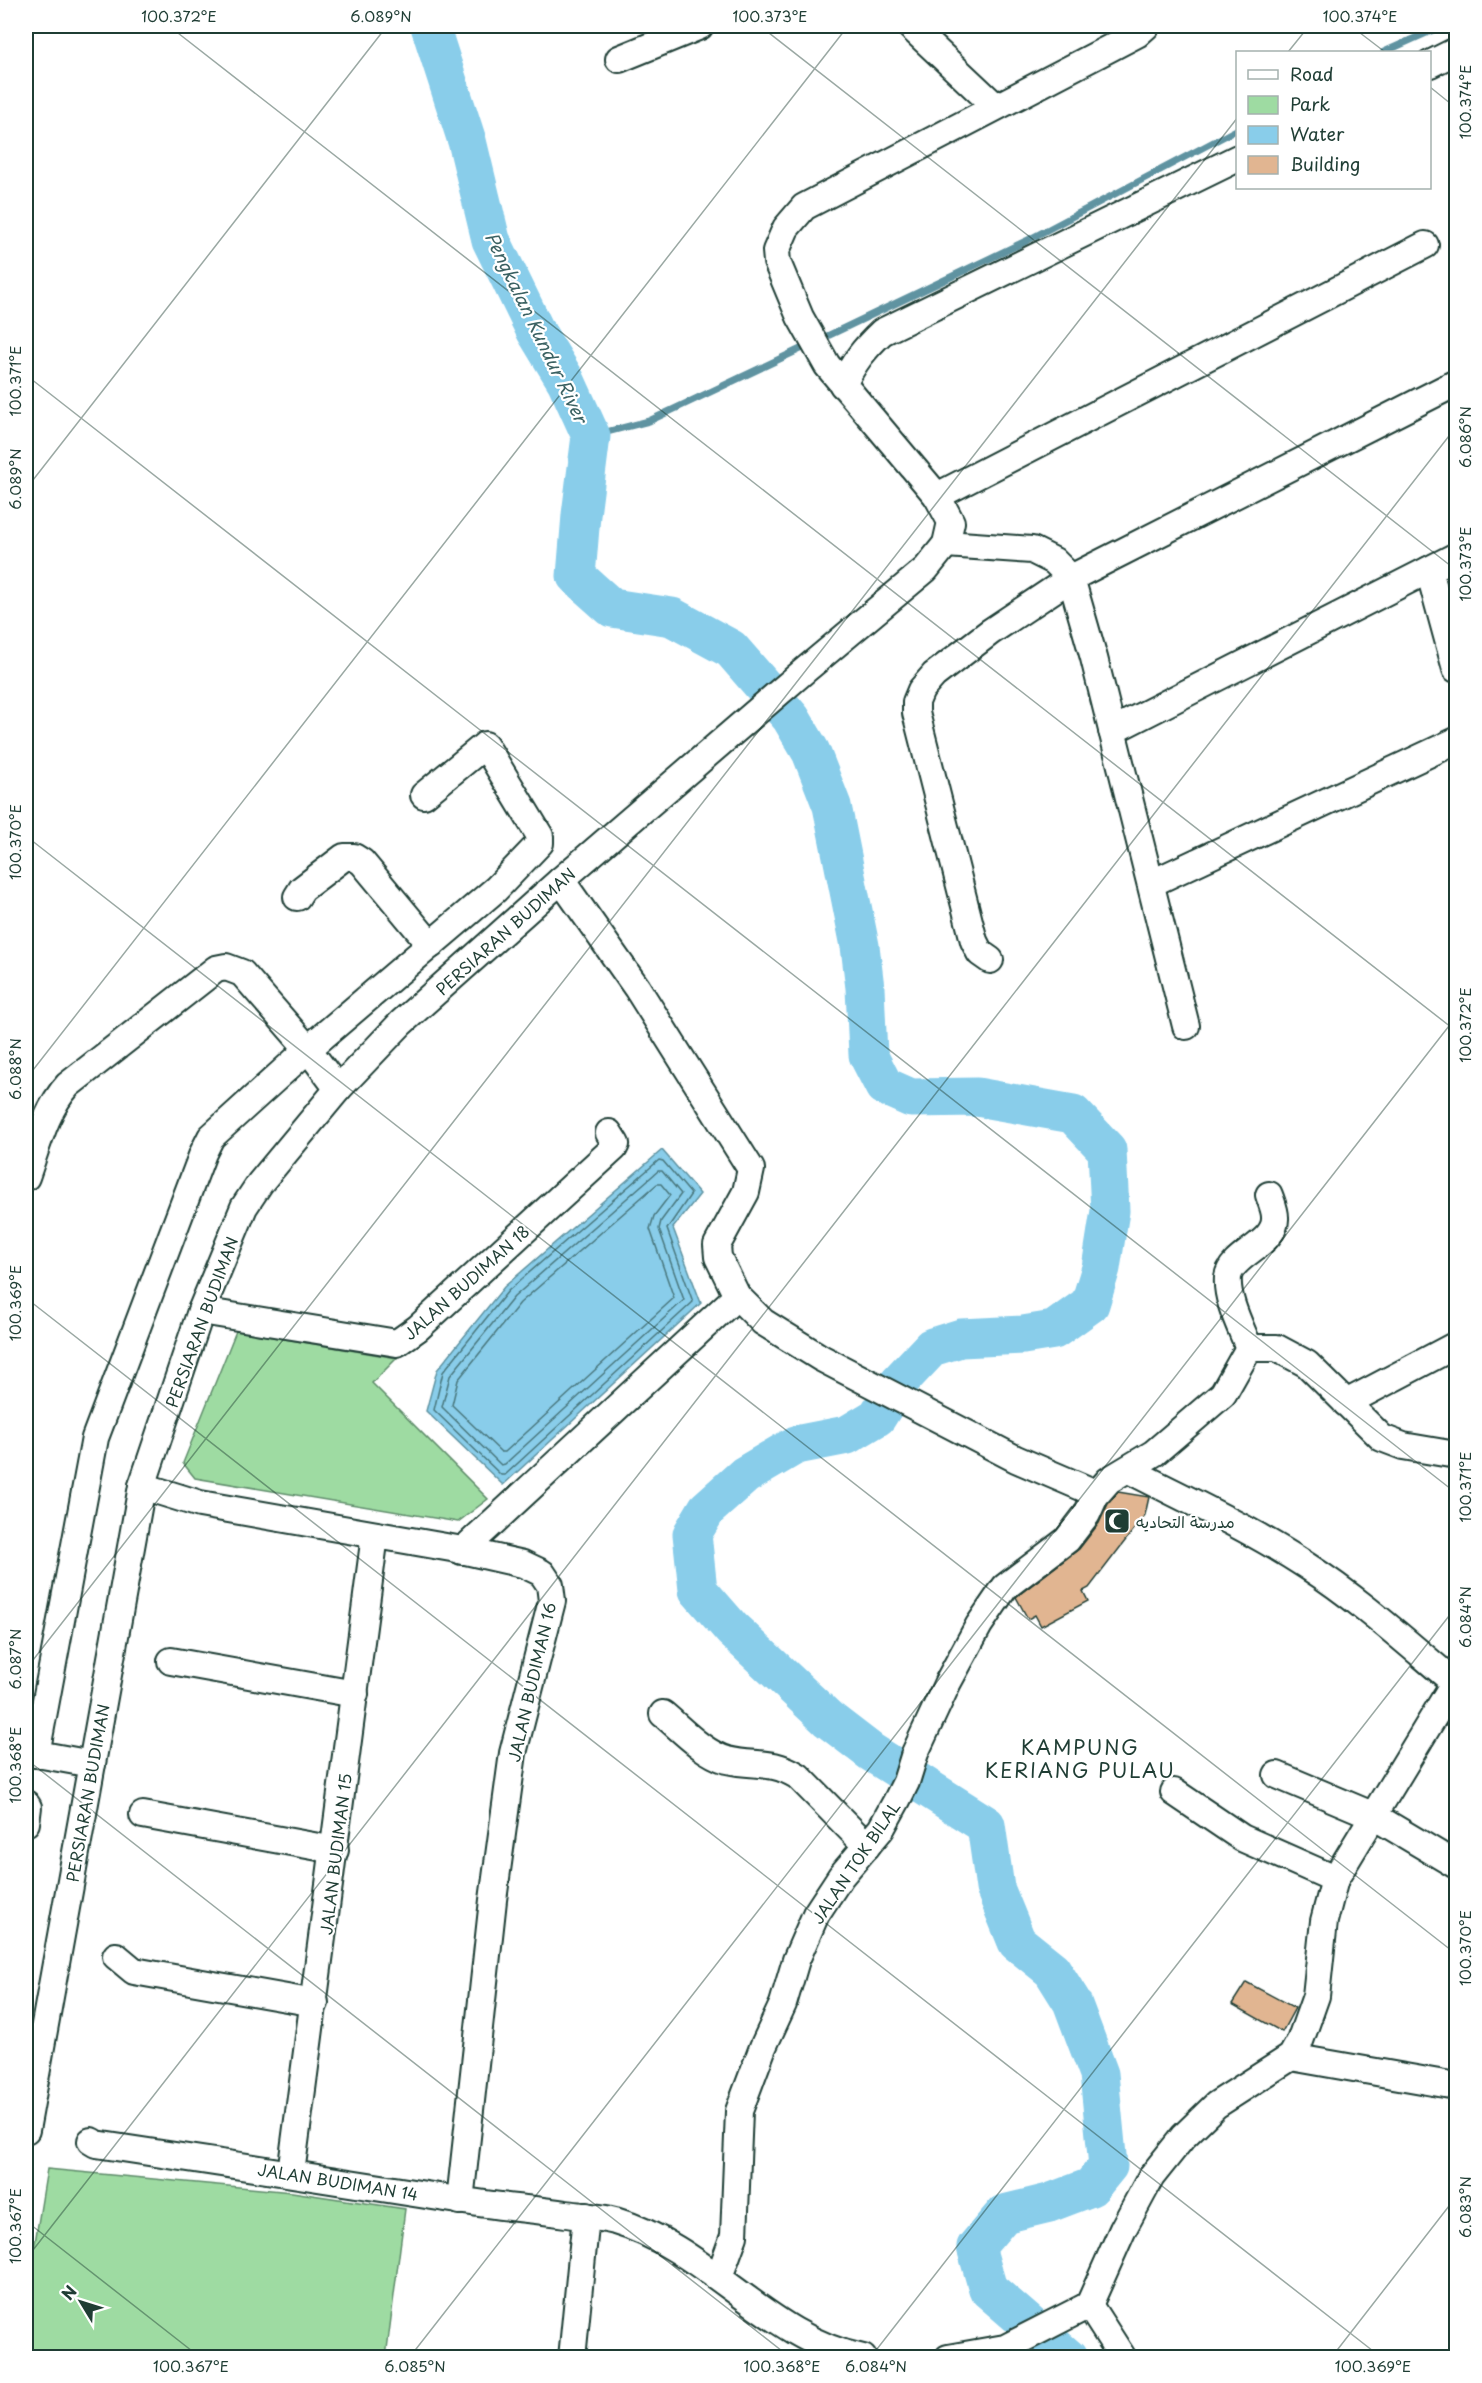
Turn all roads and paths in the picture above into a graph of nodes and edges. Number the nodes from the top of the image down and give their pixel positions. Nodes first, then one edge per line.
1 (700, 26) edge
2 (910, 26) edge
3 (1146, 26) edge
4 (1456, 51) edge
5 (619, 59) dead end
6 (1431, 64) edge
7 (995, 106) junction
8 (1236, 159) edge
9 (1425, 245) dead end
10 (1456, 383) edge
11 (843, 385) junction
12 (938, 496) junction
13 (946, 544) junction
14 (1456, 556) edge
15 (1429, 570) junction
16 (1071, 578) junction
17 (1456, 669) edge
18 (1112, 731) junction
19 (1456, 741) edge
20 (424, 795) dead end
21 (561, 880) junction
22 (1152, 884) junction
23 (297, 897) dead end
24 (431, 945) junction
25 (990, 960) dead end
26 (1186, 1026) dead end
27 (308, 1049) junction
28 (338, 1089) junction
29 (609, 1133) dead end
30 (26, 1177) edge
31 (1269, 1195) dead end
32 (737, 1296) junction
33 (201, 1311) junction
34 (1456, 1345) edge
35 (1249, 1348) junction
36 (1346, 1403) junction
37 (1456, 1455) edge
38 (1129, 1470) junction
39 (142, 1486) junction
40 (1095, 1496) junction
41 (375, 1535) junction
42 (462, 1551) junction
43 (171, 1660) dead end
44 (1456, 1682) edge
45 (356, 1694) junction
46 (663, 1714) dead end
47 (31, 1753) edge
48 (92, 1764) junction
49 (1277, 1775) dead end
50 (1174, 1792) dead end
51 (26, 1804) edge
52 (143, 1815) dead end
53 (1372, 1815) junction
54 (26, 1823) edge
55 (867, 1846) junction
56 (335, 1850) junction
57 (1456, 1865) edge
58 (1335, 1879) junction
59 (116, 1956) dead end
60 (315, 2003) junction
61 (1291, 2057) junction
62 (1456, 2086) edge
63 (26, 2130) edge
64 (91, 2141) dead end
65 (291, 2173) junction
66 (460, 2201) junction
67 (586, 2216) junction
68 (719, 2277) junction
69 (1083, 2308) junction
70 (1006, 2353) edge
71 (572, 2358) edge
72 (863, 2358) edge
73 (948, 2358) edge
74 (1123, 2358) edge

1 - 5 street
2 - 7 street
3 - 7 street
4 - 6 street
7 - 11 street
8 - 11 street
9 - 12 street
10 - 16 street
11 - 12 street
12 - 13 street
13 - 16 street
13 - 21 street, PERSIARAN BUDIMAN
14 - 15 street
15 - 17 street
15 - 18 street
16 - 18 street
16 - 25 street
18 - 22 street
19 - 22 street
20 - 24 street
21 - 28 street, PERSIARAN BUDIMAN
21 - 32 street
22 - 26 street
23 - 24 street
24 - 27 street
27 - 28 street
27 - 30 street
27 - 47 street
28 - 33 street, PERSIARAN BUDIMAN
29 - 33 street, JALAN BUDIMAN 18
31 - 35 street
32 - 40 street
32 - 42 street
33 - 39 street, PERSIARAN BUDIMAN
34 - 36 street
35 - 36 street
35 - 38 street, JALAN TOK BILAL
36 - 37 street
38 - 40 street, JALAN TOK BILAL
38 - 44 street
39 - 41 street, JALAN BUDIMAN 16
39 - 48 street, PERSIARAN BUDIMAN
40 - 55 street, JALAN TOK BILAL
41 - 42 street, JALAN BUDIMAN 16
41 - 45 street, JALAN BUDIMAN 15
42 - 66 street, JALAN BUDIMAN 16
43 - 45 street
44 - 53 street
45 - 56 street, JALAN BUDIMAN 15
46 - 55 street
47 - 48 street
48 - 63 street, PERSIARAN BUDIMAN
49 - 53 street
50 - 58 street
51 - 54 street
52 - 56 street
53 - 57 street
53 - 58 street
55 - 68 street, JALAN TOK BILAL
56 - 60 street, JALAN BUDIMAN 15
58 - 61 street
59 - 60 street
60 - 65 street, JALAN BUDIMAN 15
61 - 62 street
61 - 69 street
64 - 65 street, JALAN BUDIMAN 14
65 - 66 street, JALAN BUDIMAN 14
66 - 67 street, JALAN BUDIMAN 14
67 - 68 street, JALAN BUDIMAN 14
67 - 71 street
68 - 72 street, JALAN BUDIMAN 14
69 - 70 street
69 - 74 street
70 - 73 street

